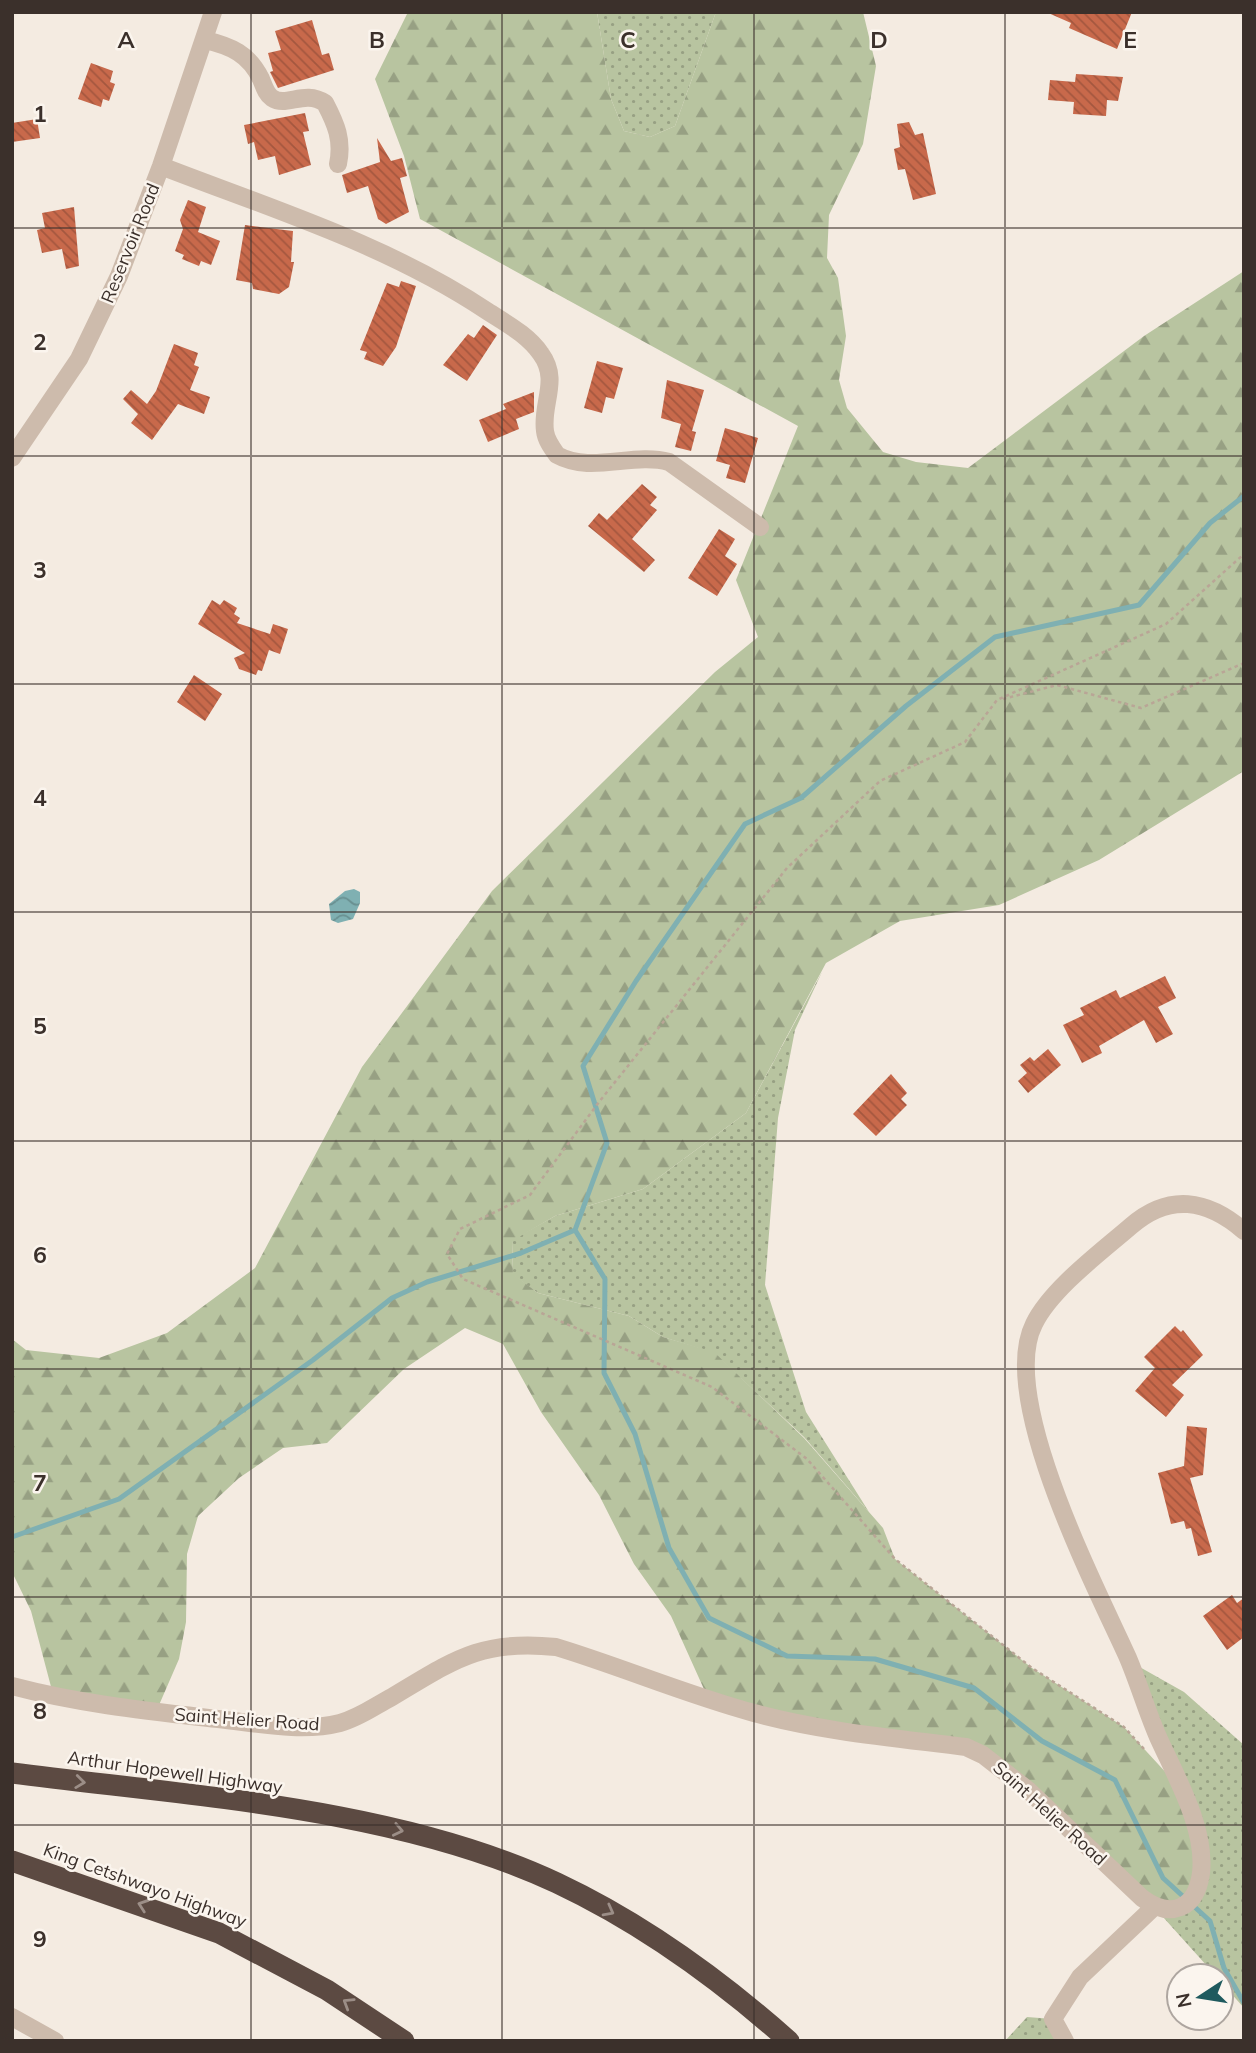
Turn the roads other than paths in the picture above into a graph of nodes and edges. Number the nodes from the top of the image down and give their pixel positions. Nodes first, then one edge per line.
1 (213, 12) edge
2 (205, 40) junction
3 (338, 164) dead end
4 (161, 166) junction
5 (12, 458) edge
6 (760, 527) dead end
7 (1244, 1231) edge
8 (12, 1686) edge
9 (12, 1773) edge
10 (12, 1861) edge
11 (1154, 1907) junction
12 (12, 2017) edge
13 (55, 2041) edge
14 (404, 2041) edge
15 (789, 2041) edge
16 (1065, 2041) edge

1 - 2 street, Reservoir Road
2 - 3 street
2 - 4 street, Reservoir Road
4 - 5 street, Reservoir Road
4 - 6 street
7 - 11 street
8 - 11 street, Saint Helier Road
9 -> 15 highway, Arthur Hopewell Highway
14 -> 10 highway, King Cetshwayo Highway
11 - 16 street
12 - 13 street

